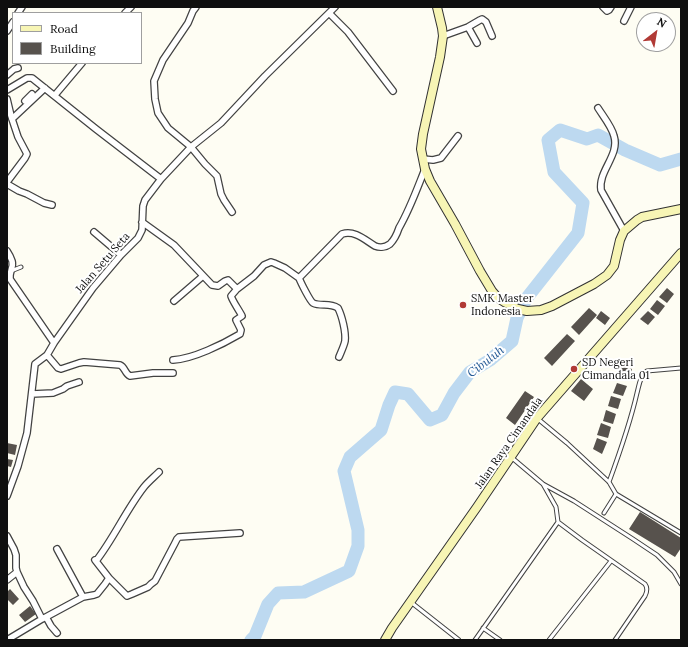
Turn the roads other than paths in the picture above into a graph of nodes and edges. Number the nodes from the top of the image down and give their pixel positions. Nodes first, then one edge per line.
1 (196, 7) edge
2 (335, 7) edge
3 (437, 7) edge
4 (603, 7) edge
5 (611, 7) edge
6 (631, 7) edge
7 (329, 13) junction
8 (624, 21) dead end
9 (468, 27) junction
10 (443, 36) junction
11 (492, 36) dead end
12 (477, 43) dead end
13 (81, 64) edge
14 (18, 68) dead end
15 (7, 75) edge
16 (45, 88) junction
17 (7, 90) edge
18 (393, 91) dead end
19 (32, 94) dead end
20 (55, 96) junction
21 (7, 99) edge
22 (598, 108) dead end
23 (11, 117) junction
24 (458, 136) dead end
25 (191, 147) junction
26 (423, 159) junction
27 (425, 169) junction
28 (161, 179) junction
29 (7, 183) edge
30 (52, 205) dead end
31 (681, 209) edge
32 (232, 212) dead end
33 (142, 222) junction
34 (624, 231) junction
35 (94, 232) dead end
36 (7, 251) edge
37 (681, 253) edge
38 (121, 255) junction
39 (21, 267) dead end
40 (10, 272) junction
41 (203, 276) junction
42 (299, 278) junction
43 (237, 289) junction
44 (174, 301) dead end
45 (54, 343) junction
46 (47, 355) junction
47 (339, 357) dead end
48 (173, 360) dead end
49 (681, 368) edge
50 (173, 373) dead end
51 (79, 382) dead end
52 (32, 394) junction
53 (537, 418) junction
54 (511, 457) junction
55 (159, 472) dead end
56 (609, 482) junction
57 (543, 484) junction
58 (616, 494) junction
59 (7, 495) edge
60 (604, 513) dead end
61 (558, 522) junction
62 (240, 533) dead end
63 (681, 533) edge
64 (7, 536) edge
65 (57, 549) dead end
66 (611, 561) junction
67 (17, 572) junction
68 (109, 578) junction
69 (7, 580) edge
70 (681, 584) edge
71 (83, 597) junction
72 (410, 602) junction
73 (44, 618) junction
74 (483, 628) junction
75 (56, 633) dead end
76 (16, 635) junction
77 (7, 640) edge
78 (22, 640) edge
79 (385, 640) edge
80 (459, 640) edge
81 (475, 640) edge
82 (500, 640) edge
83 (549, 640) edge
84 (615, 640) edge

1 - 25 street
2 - 7 street, Jalan Setu Seta
3 - 10 street
4 - 5 street
6 - 8 street
7 - 18 street
7 - 25 street, Jalan Setu Seta
9 - 10 street
9 - 11 street
9 - 12 street
10 - 26 street
13 - 20 street
14 - 15 street
16 - 17 street
16 - 20 street
16 - 23 street
19 - 23 street
20 - 28 street
21 - 23 street
22 - 34 street
23 - 29 street
24 - 26 street
25 - 28 street, Jalan Setu Seta
25 - 32 street
26 - 27 street
27 - 34 street
27 - 42 street
28 - 33 street, Jalan Setu Seta
29 - 30 street
31 - 34 street
33 - 38 street, Jalan Setu Seta
33 - 41 street
35 - 38 street
36 - 40 street
37 - 53 street, Jalan Raya Cimandala
38 - 45 street, Jalan Setu Seta
39 - 40 lane
40 - 45 street
41 - 43 street
41 - 44 street
42 - 43 street
42 - 47 street
43 - 48 street
45 - 46 street, Jalan Setu Seta
46 - 50 street
46 - 52 street, Jalan Setu Seta
49 - 56 lane
51 - 52 street
52 - 59 street, Jalan Setu Seta
53 - 54 street, Jalan Raya Cimandala
53 - 56 lane
54 - 57 lane
54 - 72 street, Jalan Raya Cimandala
55 - 68 street
56 - 58 lane
57 - 61 lane
57 - 70 lane
58 - 60 lane
58 - 63 lane
61 - 66 lane
61 - 74 lane
62 - 68 street
64 - 67 street
65 - 71 street
66 - 83 lane
66 - 84 lane
67 - 69 street
67 - 73 street
68 - 71 street
71 - 73 street
72 - 79 street, Jalan Raya Cimandala
72 - 80 lane
73 - 75 street
73 - 76 street
74 - 81 lane
74 - 82 lane
76 - 77 street
76 - 78 street

